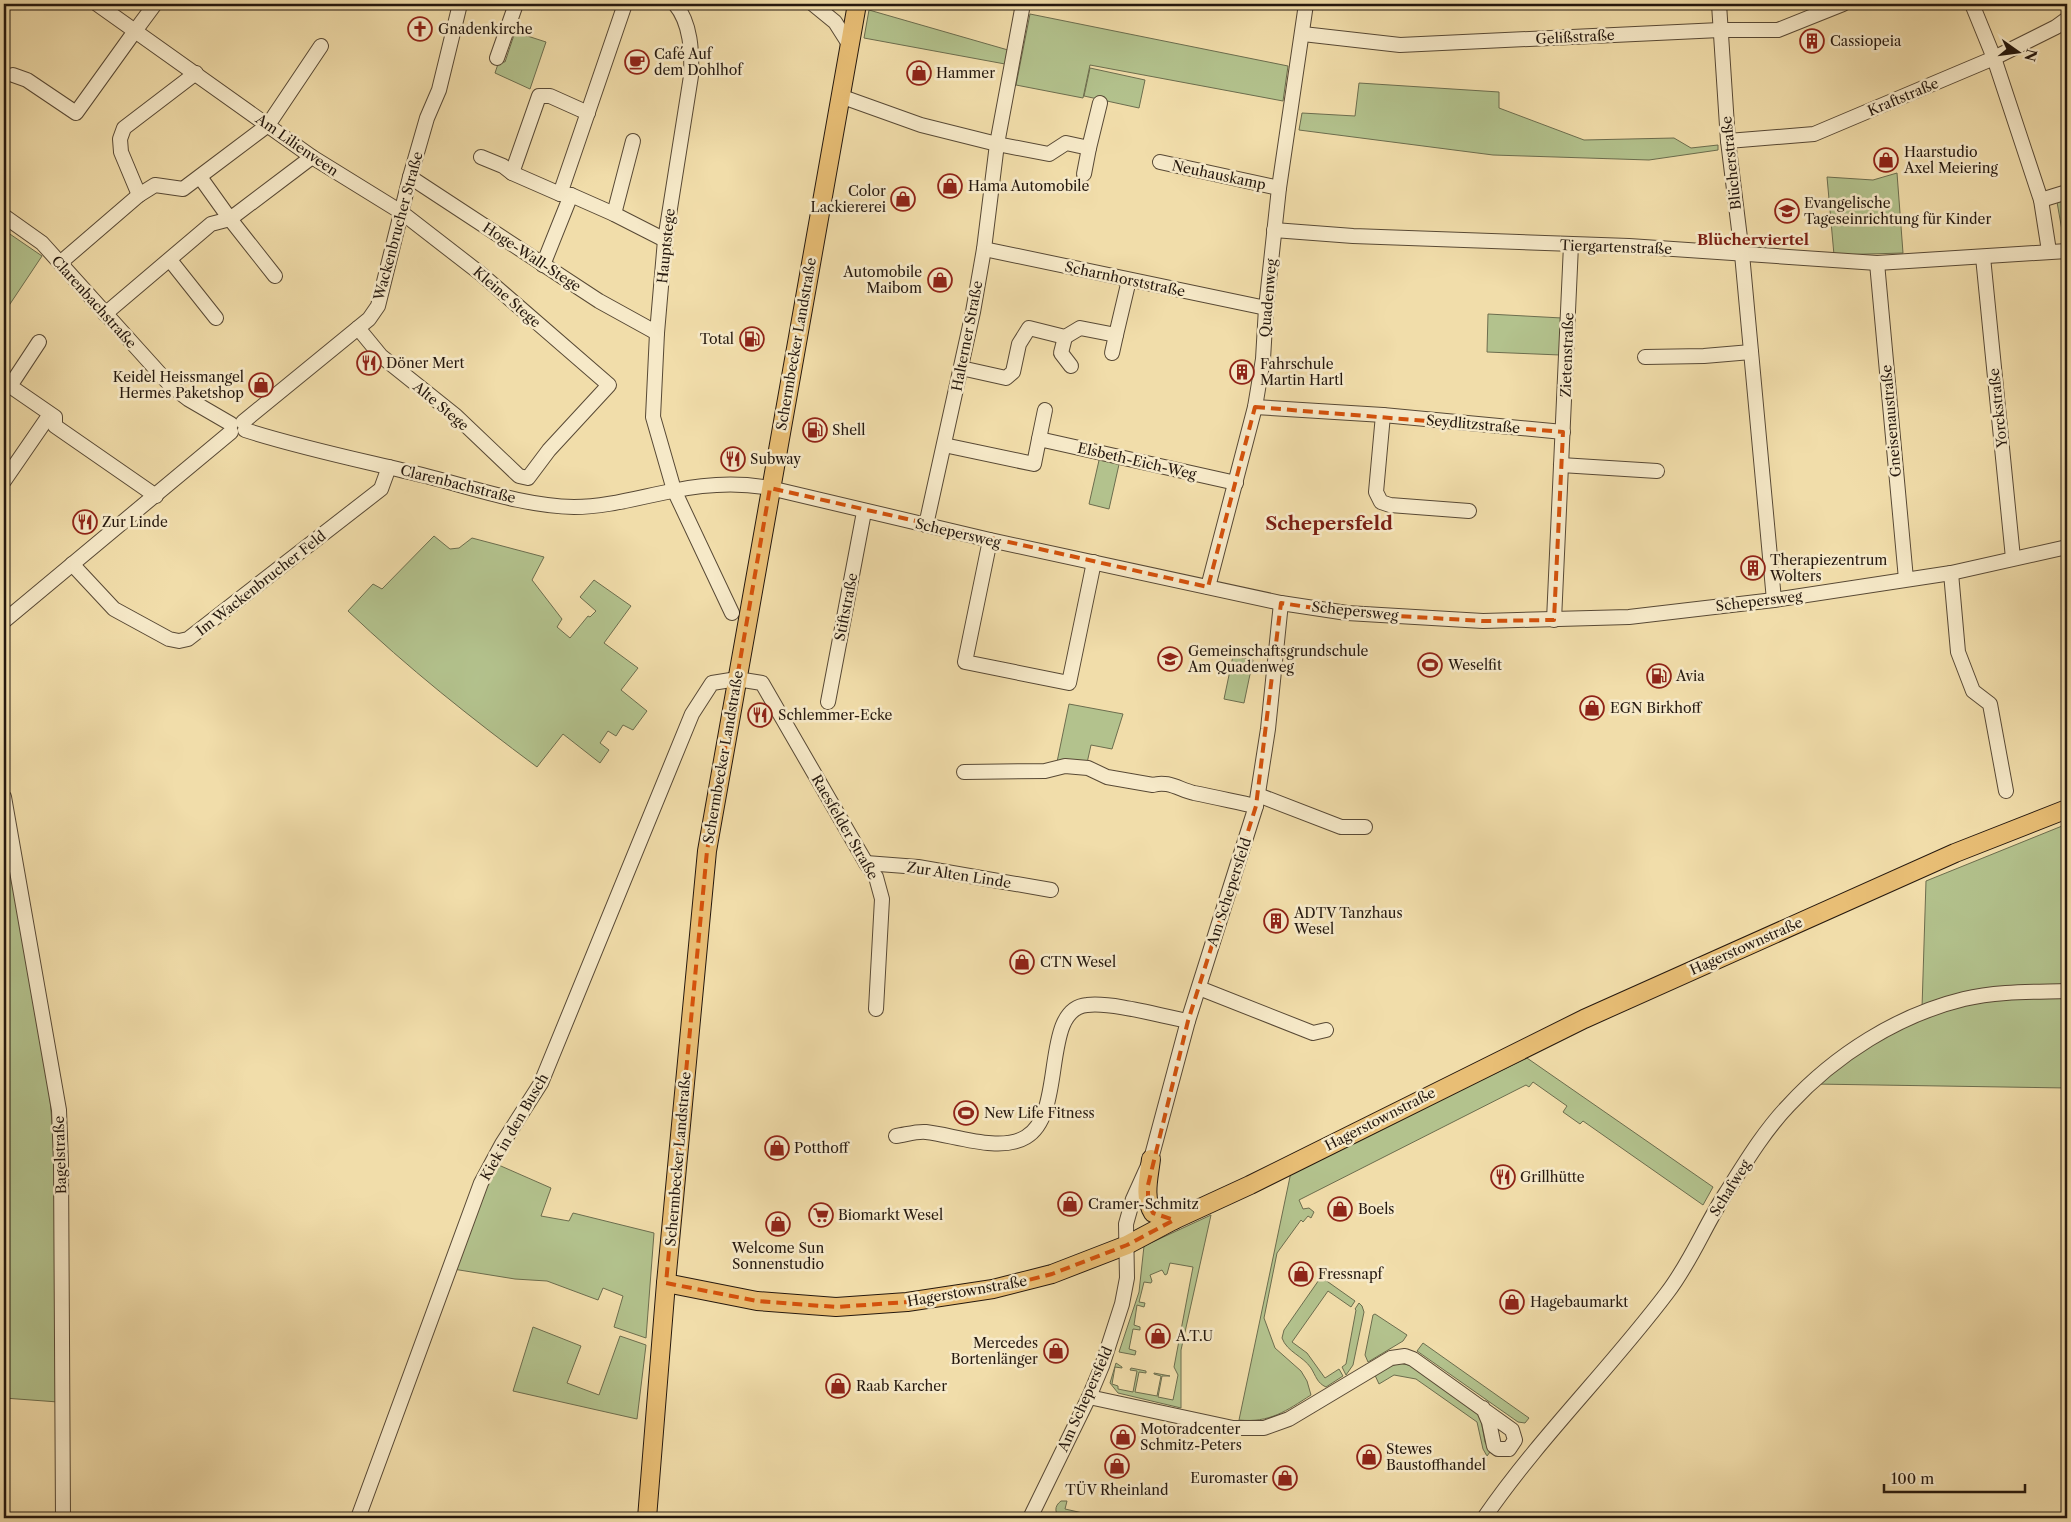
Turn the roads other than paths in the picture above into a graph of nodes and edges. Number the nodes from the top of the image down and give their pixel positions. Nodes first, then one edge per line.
1 (97, 4) edge
2 (155, 4) edge
3 (460, 4) edge
4 (516, 4) edge
5 (625, 4) edge
6 (675, 4) edge
7 (813, 4) edge
8 (857, 4) edge
9 (1023, 4) edge
10 (1306, 4) edge
11 (1719, 4) edge
12 (1843, 4) edge
13 (1972, 4) edge
14 (2067, 19) edge
15 (1720, 30) junction
16 (135, 31) junction
17 (1303, 34) junction
18 (849, 44) junction
19 (321, 46) dead end
20 (497, 58) dead end
21 (1994, 58) junction
22 (196, 73) junction
23 (13, 75) dead end
24 (840, 96) junction
25 (1100, 103) dead end
26 (590, 108) junction
27 (268, 125) junction
28 (633, 141) dead end
29 (1728, 141) junction
30 (997, 144) junction
31 (1090, 148) junction
32 (312, 157) junction
33 (482, 157) dead end
34 (1160, 162) dead end
35 (512, 173) junction
36 (1084, 174) dead end
37 (200, 177) junction
38 (410, 178) junction
39 (1279, 188) junction
40 (2067, 192) edge
41 (566, 194) junction
42 (139, 195) junction
43 (2041, 200) junction
44 (401, 212) junction
45 (614, 214) junction
46 (4, 216) edge
47 (230, 219) junction
48 (1274, 230) junction
49 (665, 240) junction
50 (1571, 245) junction
51 (984, 249) junction
52 (2048, 251) junction
53 (2067, 251) edge
54 (1742, 254) junction
55 (1983, 257) junction
56 (170, 260) junction
57 (60, 263) junction
58 (1877, 263) junction
59 (543, 265) junction
60 (275, 276) dead end
61 (1129, 280) junction
62 (1266, 308) junction
63 (105, 314) junction
64 (216, 318) dead end
65 (358, 328) junction
66 (657, 333) junction
67 (1116, 335) junction
68 (1065, 337) junction
69 (39, 342) dead end
70 (1751, 352) junction
71 (1112, 353) dead end
72 (1645, 357) dead end
73 (1071, 366) dead end
74 (961, 368) junction
75 (4, 391) edge
76 (1255, 407) junction
77 (1045, 410) dead end
78 (1383, 415) junction
79 (50, 423) junction
80 (238, 427) junction
81 (1563, 432) junction
82 (1039, 439) junction
83 (944, 445) junction
84 (1562, 466) junction
85 (389, 467) junction
86 (1657, 471) dead end
87 (528, 478) joint
88 (4, 481) edge
89 (1236, 483) junction
90 (770, 488) junction
91 (674, 490) junction
92 (156, 496) junction
93 (1469, 511) dead end
94 (864, 512) junction
95 (926, 525) junction
96 (990, 540) junction
97 (2067, 547) edge
98 (2013, 558) junction
99 (1094, 562) junction
100 (72, 564) junction
101 (1951, 573) junction
102 (1906, 579) junction
103 (1208, 587) junction
104 (1774, 600) junction
105 (1281, 603) junction
106 (732, 612) dead end
107 (1554, 620) junction
108 (4, 621) edge
109 (737, 679) junction
110 (828, 702) dead end
111 (964, 772) dead end
112 (2006, 791) dead end
113 (4, 797) edge
114 (1257, 800) junction
115 (2067, 809) edge
116 (1365, 827) dead end
117 (866, 863) junction
118 (1051, 890) dead end
119 (1199, 988) junction
120 (2067, 991) edge
121 (876, 1010) dead end
122 (1188, 1021) junction
123 (1326, 1030) dead end
124 (896, 1136) dead end
125 (1152, 1159) junction
126 (1174, 1220) junction
127 (1127, 1245) junction
128 (666, 1283) junction
129 (1102, 1366) junction
130 (1089, 1397) junction
131 (1128, 1405) junction
132 (1483, 1408) dead end
133 (63, 1518) edge
134 (358, 1518) edge
135 (647, 1518) edge
136 (1030, 1518) edge
137 (1484, 1518) edge

1 - 16 street, Am Lilienveen
2 - 16 street
3 - 38 street, Wackenbrucher Straße
4 - 20 street
5 - 26 street
6 - 49 street, Hauptstege
7 - 18 street
8 - 18 main road, Schermbecker Landstraße
9 - 30 street, Halterner Straße
10 - 17 street, Quadenweg
11 - 15 street, Blücherstraße
12 - 15 street, Gelißstraße
13 - 21 street
14 - 21 street, Kraftstraße
15 - 17 street, Gelißstraße
15 - 29 street, Blücherstraße
16 - 22 street, Am Lilienveen
16 - 23 street
17 - 39 street, Quadenweg
18 - 24 main road, Schermbecker Landstraße
19 - 27 street
21 - 29 street, Kraftstraße
21 - 43 street
22 - 27 street, Am Lilienveen
22 - 42 street
24 - 30 street
24 - 90 main road, Schermbecker Landstraße
25 - 31 street
26 - 35 street
26 - 41 street
27 - 32 street, Am Lilienveen
27 - 37 street
28 - 45 street
29 - 54 street, Blücherstraße
30 - 31 street
30 - 51 street, Halterner Straße
31 - 36 street
32 - 44 street, Am Lilienveen
32 - 47 street
33 - 35 street
34 - 39 street, Neuhauskamp
35 - 41 street
37 - 42 street
37 - 47 street
38 - 44 street, Wackenbrucher Straße
38 - 59 street, Hoge-Wall-Stege
39 - 48 street, Quadenweg
40 - 43 street
41 - 45 street
41 - 59 street
42 - 57 street
43 - 52 street
44 - 65 street, Wackenbrucher Straße
44 - 87 street, Kleine Stege
45 - 49 street
46 - 57 street, Clarenbachstraße
47 - 56 street
47 - 60 street
48 - 50 street, Tiergartenstraße
48 - 62 street, Quadenweg
49 - 66 street, Hauptstege
50 - 54 street, Tiergartenstraße
50 - 81 street, Zietenstraße
51 - 61 street, Scharnhorststraße
51 - 74 street, Halterner Straße
52 - 53 street, Tiergartenstraße
52 - 55 street, Tiergartenstraße
54 - 58 street, Tiergartenstraße
54 - 70 street, Blücherstraße
55 - 58 street, Tiergartenstraße
55 - 98 street, Yorckstraße
56 - 63 street
56 - 64 street
57 - 63 street, Clarenbachstraße
58 - 102 street, Gneisenaustraße
59 - 66 street, Hoge-Wall-Stege
61 - 62 street, Scharnhorststraße
61 - 67 street
62 - 76 street, Quadenweg
63 - 80 street, Clarenbachstraße
65 - 80 street, Wackenbrucher Straße
65 - 87 street, Alte Stege
66 - 91 street, Hauptstege
67 - 68 street
67 - 71 street
68 - 73 street
68 - 74 street
69 - 79 street
70 - 72 street
70 - 104 street, Blücherstraße
74 - 83 street, Halterner Straße
75 - 79 street
76 - 78 street, Seydlitzstraße
76 - 89 street, Quadenweg
77 - 82 street
78 - 81 street, Seydlitzstraße
78 - 93 street
79 - 88 street
79 - 92 street
80 - 85 street, Clarenbachstraße
80 - 92 street, Wackenbrucher Straße
81 - 84 street, Zietenstraße
82 - 83 street
82 - 89 street, Elsbeth-Eich-Weg
83 - 95 street, Halterner Straße
84 - 86 street
84 - 107 street, Zietenstraße
85 - 91 street, Clarenbachstraße
85 - 100 street, Im Wackenbrucher Feld
89 - 103 street, Quadenweg
90 - 91 street, Clarenbachstraße
90 - 94 street, Schepersweg
90 - 109 main road, Schermbecker Landstraße
91 - 106 street
92 - 100 street, Wackenbrucher Straße
94 - 95 street, Schepersweg
94 - 110 street, Stiftstraße
95 - 96 street, Schepersweg
96 - 99 street, Schepersweg
96 - 99 street
97 - 98 street, Schepersweg
98 - 101 street, Schepersweg
99 - 103 street, Schepersweg
100 - 108 street, Wackenbrucher Straße
101 - 102 street, Schepersweg
101 - 112 street
102 - 104 street, Schepersweg
103 - 105 street, Schepersweg
104 - 107 street, Schepersweg
105 - 107 street, Schepersweg
105 - 114 street, Am Schepersfeld
109 - 117 street, Raesfelder Straße
109 - 128 main road, Schermbecker Landstraße
109 - 134 street, Kiek in den Busch
111 - 114 street
113 - 133 street, Bagelstraße
114 - 116 street
114 - 119 street, Am Schepersfeld
115 - 126 main road, Hagerstownstraße
117 - 118 street, Zur Alten Linde
117 - 121 street, Raesfelder Straße
119 - 122 street, Am Schepersfeld
119 - 123 street
120 - 137 street, Schafweg
122 - 124 street
122 - 125 street, Am Schepersfeld
125 - 126 main road
125 - 127 street, Am Schepersfeld
126 - 127 main road, Hagerstownstraße
127 - 128 main road, Hagerstownstraße
127 - 129 street, Am Schepersfeld
128 - 135 main road, Schermbecker Landstraße
129 - 130 street, Am Schepersfeld
129 - 131 street
130 - 131 street
130 - 136 street, Am Schepersfeld
131 - 132 street

